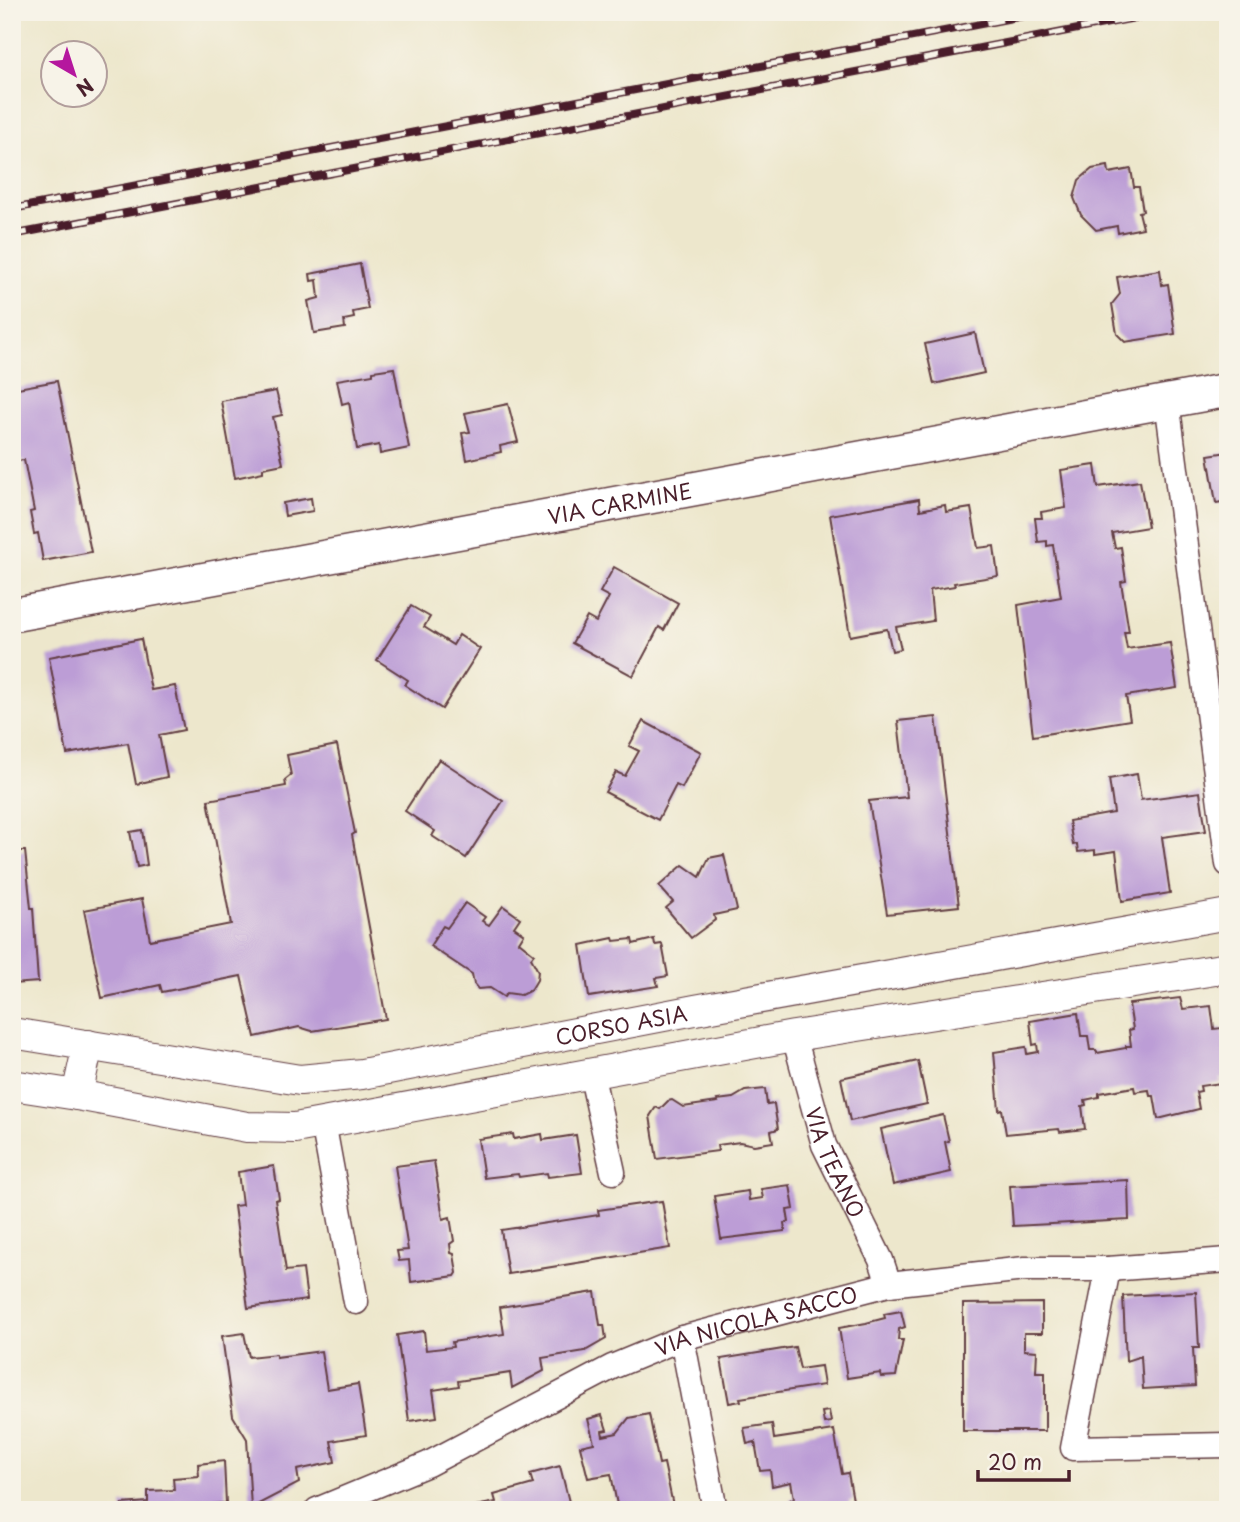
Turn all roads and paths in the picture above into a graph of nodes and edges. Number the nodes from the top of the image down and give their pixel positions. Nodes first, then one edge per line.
1 (1228, 390) edge
2 (1167, 401) junction
3 (12, 615) edge
4 (1228, 864) edge
5 (1228, 914) edge
6 (1228, 968) edge
7 (12, 1032) edge
8 (794, 1036) junction
9 (88, 1045) junction
10 (591, 1072) junction
11 (12, 1085) edge
12 (77, 1095) junction
13 (323, 1122) junction
14 (613, 1172) dead end
15 (1228, 1260) edge
16 (1108, 1269) junction
17 (889, 1284) junction
18 (356, 1302) dead end
19 (682, 1338) junction
20 (1228, 1445) edge
21 (317, 1510) edge
22 (715, 1510) edge

1 - 2 main road, VIA CARMINE
2 - 3 main road, VIA CARMINE
2 - 4 street
5 - 9 street, CORSO ASIA
6 - 8 street, CORSO ASIA
7 - 9 street, CORSO ASIA
8 - 10 street, CORSO ASIA
8 - 17 street, VIA TEANO
9 - 12 street
10 - 13 street, CORSO ASIA
10 - 14 street
11 - 12 street, CORSO ASIA
12 - 13 street, CORSO ASIA
13 - 18 street
15 - 16 street, VIA NICOLA SACCO
16 - 17 street, VIA NICOLA SACCO
16 - 20 street
17 - 19 street, VIA NICOLA SACCO
19 - 21 street, VIA NICOLA SACCO
19 - 22 street

